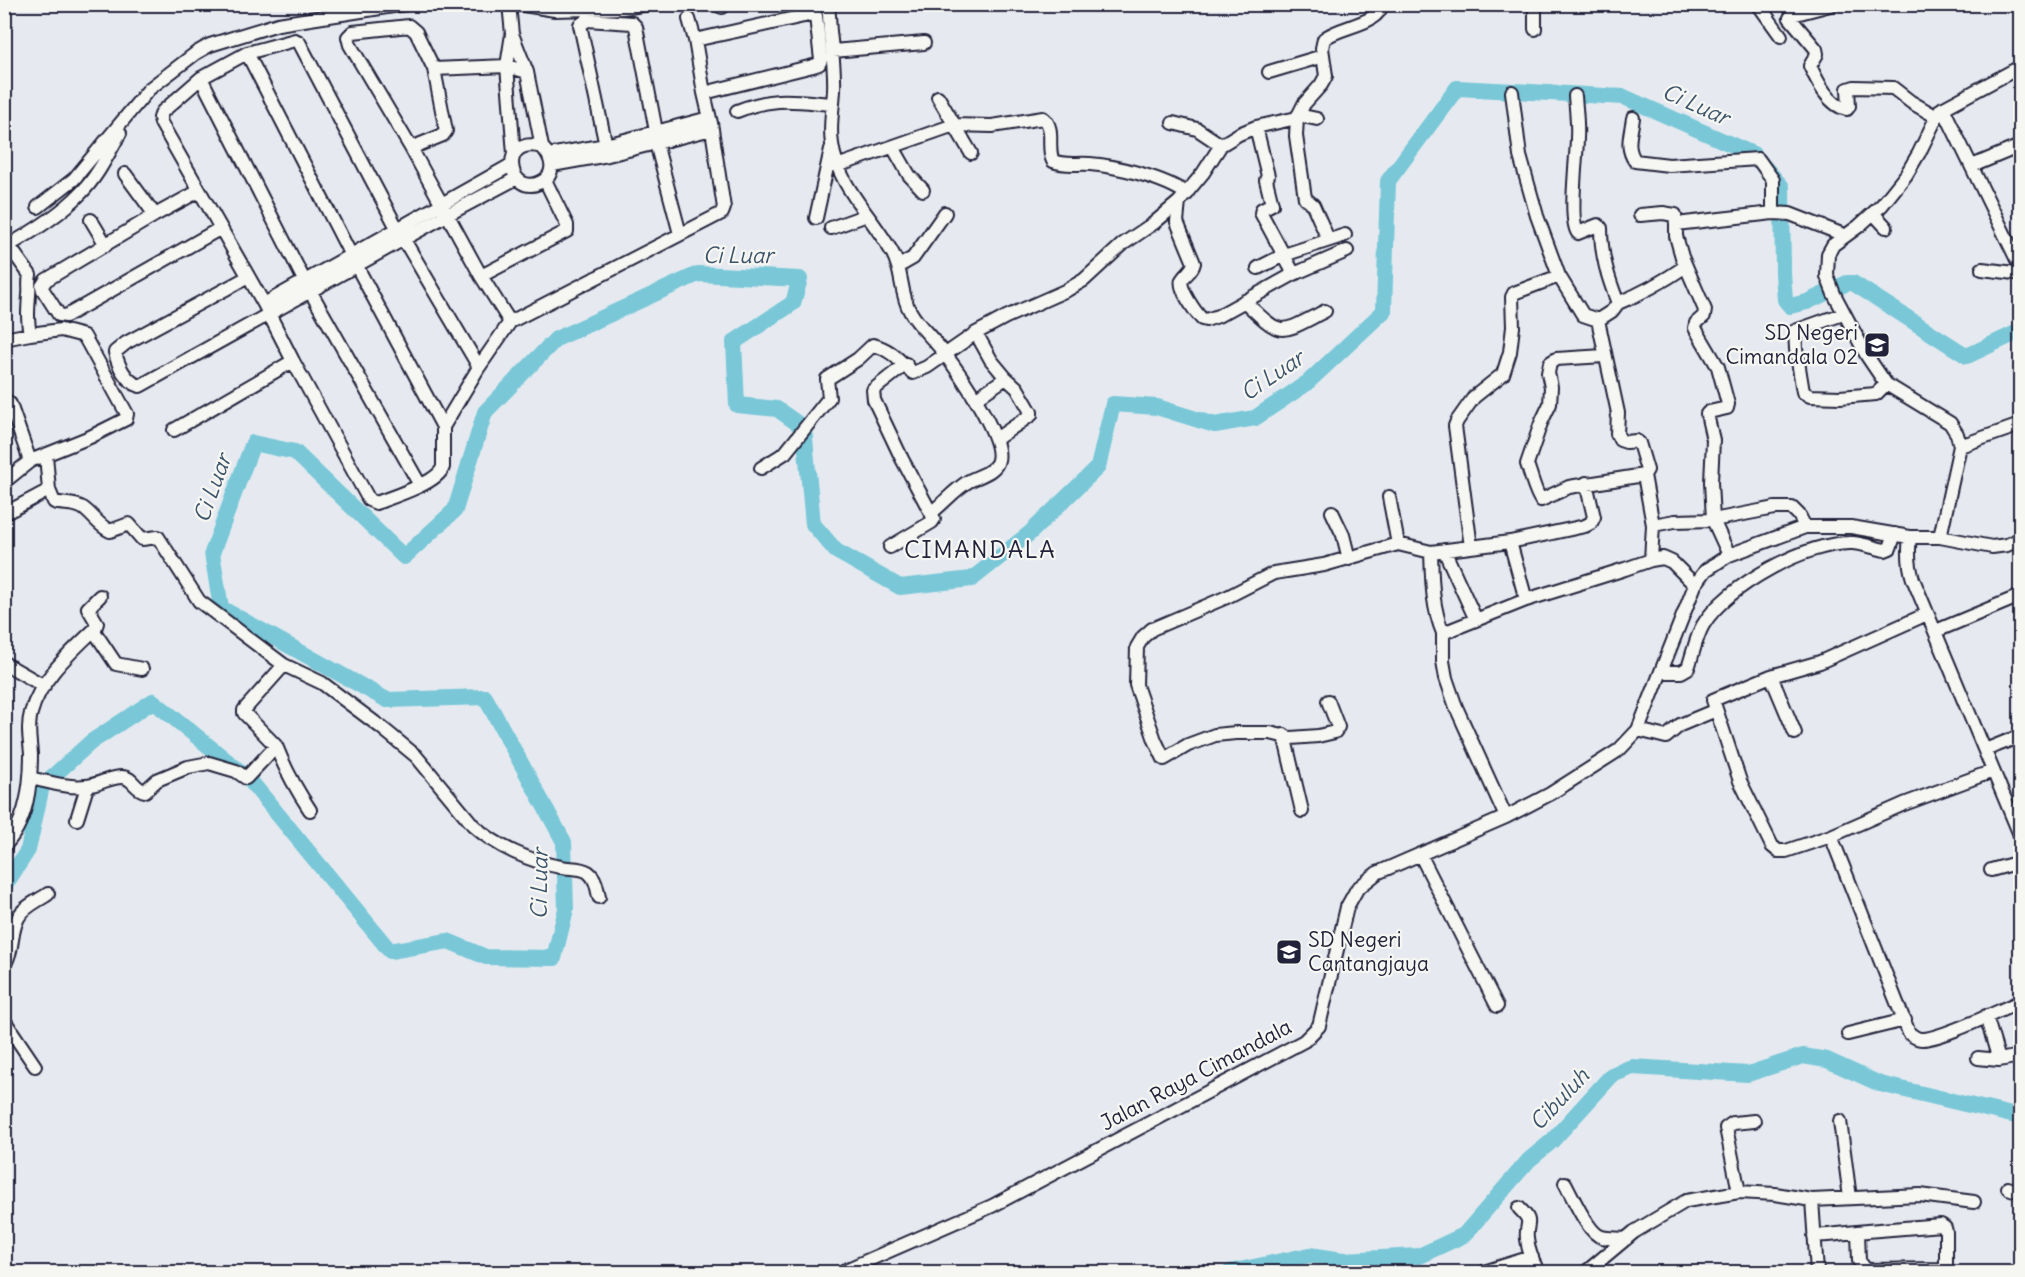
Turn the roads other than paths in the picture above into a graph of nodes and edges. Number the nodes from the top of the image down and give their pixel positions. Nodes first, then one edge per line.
1 (406, 4) edge
2 (509, 4) edge
3 (517, 4) edge
4 (650, 4) edge
5 (715, 4) edge
6 (726, 4) edge
7 (827, 4) edge
8 (1382, 4) edge
9 (1535, 4) edge
10 (1758, 4) edge
11 (1834, 4) edge
12 (689, 19) dead end
13 (1535, 29) dead end
14 (512, 34) junction
15 (1781, 36) dead end
16 (696, 40) junction
17 (924, 43) dead end
18 (833, 51) junction
19 (247, 53) junction
20 (1323, 56) junction
21 (507, 66) junction
22 (2020, 67) edge
23 (434, 69) junction
24 (527, 72) junction
25 (1269, 72) dead end
26 (201, 78) junction
27 (1512, 92) dead end
28 (704, 93) junction
29 (1575, 96) dead end
30 (938, 97) dead end
31 (833, 104) junction
32 (131, 111) junction
33 (737, 111) dead end
34 (1939, 112) junction
35 (1298, 117) junction
36 (1633, 118) dead end
37 (1317, 119) dead end
38 (711, 123) junction
39 (1173, 123) dead end
40 (954, 125) junction
41 (1256, 127) junction
42 (656, 137) junction
43 (1221, 145) junction
44 (832, 146) junction
45 (2020, 146) edge
46 (893, 147) junction
47 (411, 148) junction
48 (607, 150) junction
49 (971, 153) dead end
50 (548, 156) junction
51 (513, 160) junction
52 (837, 166) junction
53 (1972, 166) junction
54 (125, 174) dead end
55 (516, 178) junction
56 (545, 180) junction
57 (923, 190) dead end
58 (199, 191) junction
59 (1183, 198) junction
60 (38, 207) dead end
61 (444, 210) junction
62 (945, 213) dead end
63 (1781, 213) junction
64 (1873, 213) junction
65 (1640, 214) dead end
66 (155, 215) junction
67 (867, 215) junction
68 (816, 218) dead end
69 (91, 220) dead end
70 (1676, 224) junction
71 (1886, 227) dead end
72 (221, 228) junction
73 (831, 228) dead end
74 (400, 233) junction
75 (680, 234) junction
76 (1344, 235) dead end
77 (1844, 235) junction
78 (1328, 239) junction
79 (106, 244) junction
80 (7, 247) edge
81 (1347, 250) dead end
82 (1284, 255) junction
83 (353, 260) junction
84 (899, 266) junction
85 (1686, 266) junction
86 (1258, 268) dead end
87 (1982, 269) dead end
88 (1293, 274) junction
89 (481, 276) junction
90 (1559, 276) junction
91 (248, 277) junction
92 (307, 285) junction
93 (1244, 301) junction
94 (1618, 303) junction
95 (266, 309) junction
96 (1325, 311) dead end
97 (1843, 314) junction
98 (1598, 320) junction
99 (510, 322) junction
100 (976, 333) junction
101 (30, 334) junction
102 (4, 339) edge
103 (945, 353) junction
104 (1604, 356) junction
105 (293, 362) junction
106 (906, 364) junction
107 (479, 367) junction
108 (1006, 378) junction
109 (1886, 384) junction
110 (4, 399) edge
111 (975, 399) junction
112 (2020, 425) edge
113 (443, 427) junction
114 (174, 430) dead end
115 (996, 439) junction
116 (1960, 446) junction
117 (46, 455) junction
118 (30, 460) junction
119 (761, 468) dead end
120 (1644, 475) junction
121 (4, 482) edge
122 (1586, 483) junction
123 (420, 485) junction
124 (49, 490) junction
125 (1389, 497) dead end
126 (1332, 512) dead end
127 (932, 513) junction
128 (4, 514) edge
129 (1713, 520) junction
130 (1653, 525) junction
131 (1805, 526) junction
132 (1851, 527) junction
133 (1895, 534) junction
134 (1910, 537) junction
135 (1940, 537) junction
136 (2020, 540) edge
137 (1510, 542) junction
138 (1853, 543) junction
139 (1398, 544) junction
140 (890, 547) dead end
141 (1471, 547) junction
142 (1432, 550) junction
143 (1729, 555) junction
144 (1349, 559) junction
145 (1651, 560) junction
146 (1695, 585) junction
147 (100, 596) dead end
148 (2020, 596) edge
149 (1526, 600) junction
150 (1927, 614) junction
151 (1476, 620) junction
152 (94, 630) junction
153 (1936, 631) junction
154 (1443, 633) junction
155 (4, 663) edge
156 (284, 665) junction
157 (142, 669) dead end
158 (1661, 672) junction
159 (1771, 676) junction
160 (44, 686) junction
161 (1328, 701) dead end
162 (1716, 710) junction
163 (1638, 730) junction
164 (1795, 733) dead end
165 (1284, 735) junction
166 (2020, 736) edge
167 (274, 749) junction
168 (1984, 750) junction
169 (1993, 771) junction
170 (33, 779) junction
171 (87, 787) junction
172 (310, 810) dead end
173 (1302, 811) dead end
174 (1506, 817) junction
175 (77, 819) dead end
176 (2020, 835) edge
177 (1831, 836) junction
178 (4, 846) edge
179 (1420, 854) junction
180 (2020, 862) edge
181 (1991, 870) dead end
182 (48, 894) dead end
183 (599, 897) dead end
184 (4, 965) edge
185 (2020, 1002) edge
186 (1497, 1006) dead end
187 (1986, 1016) junction
188 (4, 1020) edge
189 (1905, 1020) junction
190 (1848, 1034) dead end
191 (2020, 1056) edge
192 (1978, 1058) dead end
193 (1999, 1060) junction
194 (35, 1066) dead end
195 (1754, 1121) dead end
196 (1840, 1121) dead end
197 (1565, 1183) dead end
198 (1738, 1192) junction
199 (1850, 1198) junction
200 (1812, 1200) junction
201 (1974, 1202) dead end
202 (1518, 1208) dead end
203 (1858, 1232) junction
204 (1814, 1236) junction
205 (1626, 1239) junction
206 (1532, 1257) junction
207 (841, 1272) edge
208 (1484, 1272) edge
209 (1539, 1272) edge
210 (1586, 1272) edge
211 (1817, 1272) edge

1 - 32 street
2 - 14 street
3 - 4 street
5 - 6 street
7 - 18 street
8 - 20 street
9 - 13 street
10 - 15 street
11 - 34 street
12 - 16 street
14 - 21 street
14 - 24 street
16 - 28 street
16 - 28 street
17 - 18 street
18 - 31 street
19 - 26 street
19 - 74 street
19 - 83 street
20 - 25 street
20 - 35 street
21 - 23 street
21 - 24 street
21 - 51 street
22 - 34 street
23 - 47 street
23 - 47 street
24 - 50 street
26 - 58 street
26 - 92 street
27 - 90 street
28 - 38 street
29 - 94 street
30 - 40 street
31 - 33 street
31 - 44 street
32 - 60 street
32 - 80 street
34 - 53 street
34 - 64 street
35 - 37 street
35 - 41 street
35 - 78 street
36 - 63 street
38 - 42 street
38 - 75 street
39 - 43 street
40 - 46 street
40 - 49 street
40 - 59 street
41 - 43 street
41 - 82 street
42 - 48 street
42 - 48 street
42 - 75 street
43 - 59 street
44 - 52 street
44 - 68 street
45 - 53 street
46 - 52 street
46 - 57 street
47 - 61 street
48 - 50 street
50 - 51 street
50 - 56 street
51 - 55 street
51 - 61 street
52 - 67 street
53 - 87 street
54 - 66 street
55 - 56 street
55 - 61 street
56 - 89 street
58 - 66 street
58 - 72 street
59 - 93 street
59 - 100 street
61 - 74 street
61 - 89 street
62 - 84 street
63 - 70 street
63 - 77 street
64 - 71 street
64 - 77 street
65 - 70 street
66 - 79 street
67 - 73 street
67 - 84 street
69 - 79 street
70 - 85 street
72 - 79 street
72 - 91 street
74 - 83 street
74 - 107 street
75 - 99 street
76 - 78 street
77 - 97 street
78 - 82 street
80 - 101 street
81 - 88 street
82 - 86 street
82 - 88 street
83 - 92 street
83 - 113 street
84 - 103 street
85 - 94 street
85 - 129 street
88 - 93 street
89 - 99 street
90 - 98 street
90 - 141 street
91 - 95 street
91 - 95 street
92 - 95 street
92 - 123 street
93 - 96 street
94 - 98 street
95 - 105 street
97 - 109 street
97 - 109 street
98 - 104 street
99 - 107 street
100 - 103 street
100 - 108 street
101 - 102 street
101 - 117 street
103 - 106 street
103 - 111 street
104 - 120 street
104 - 122 street
105 - 114 street
105 - 123 street
106 - 119 street
106 - 127 street
107 - 113 street
108 - 111 street
108 - 115 street
109 - 116 street
110 - 118 street
111 - 115 street
112 - 116 street
113 - 123 street
115 - 127 street
116 - 135 street
117 - 118 street
117 - 124 street
118 - 121 street
120 - 122 street
120 - 130 street
122 - 137 street
124 - 128 street
124 - 156 street
125 - 139 street
126 - 144 street
127 - 140 street
129 - 130 street
129 - 131 street
129 - 143 street
130 - 145 street
131 - 132 street, Jalan Raya Cimandala
131 - 143 street, Jalan Raya Cimandala
132 - 133 street, Jalan Raya Cimandala
132 - 138 street
133 - 134 street, Jalan Raya Cimandala
133 - 138 street
134 - 135 street, Jalan Raya Cimandala
134 - 150 street
135 - 136 street, Jalan Raya Cimandala
137 - 141 street
137 - 149 street
138 - 158 street
139 - 142 street
139 - 144 street
141 - 142 street
142 - 151 street
142 - 154 street
143 - 146 street, Jalan Raya Cimandala
144 - 165 street
145 - 146 street
145 - 149 street
146 - 158 street, Jalan Raya Cimandala
147 - 152 street
148 - 153 street
149 - 151 street
150 - 153 street
150 - 159 street
151 - 154 street
152 - 157 street
152 - 160 street
153 - 168 street
154 - 174 street
155 - 160 street
156 - 167 street
156 - 183 street
158 - 163 street, Jalan Raya Cimandala
159 - 162 street
159 - 164 street
160 - 170 street
161 - 165 street
162 - 163 street
162 - 177 street
163 - 174 street, Jalan Raya Cimandala
165 - 173 street
166 - 168 street
167 - 171 street
167 - 172 street
168 - 169 street
169 - 176 street
169 - 177 street
170 - 171 street
170 - 178 street
171 - 175 street
174 - 179 street, Jalan Raya Cimandala
177 - 189 street
179 - 186 street
179 - 207 street, Jalan Raya Cimandala
180 - 181 street
182 - 184 street
185 - 187 street
187 - 189 street
187 - 193 street
188 - 194 street
189 - 190 street
191 - 193 street
192 - 193 street
195 - 198 street
196 - 199 street
197 - 205 street
198 - 200 street
198 - 205 street
199 - 200 street
199 - 201 street
200 - 204 street
202 - 206 street
203 - 203 street
203 - 204 street
204 - 211 street
205 - 210 street
206 - 208 street
206 - 209 street

